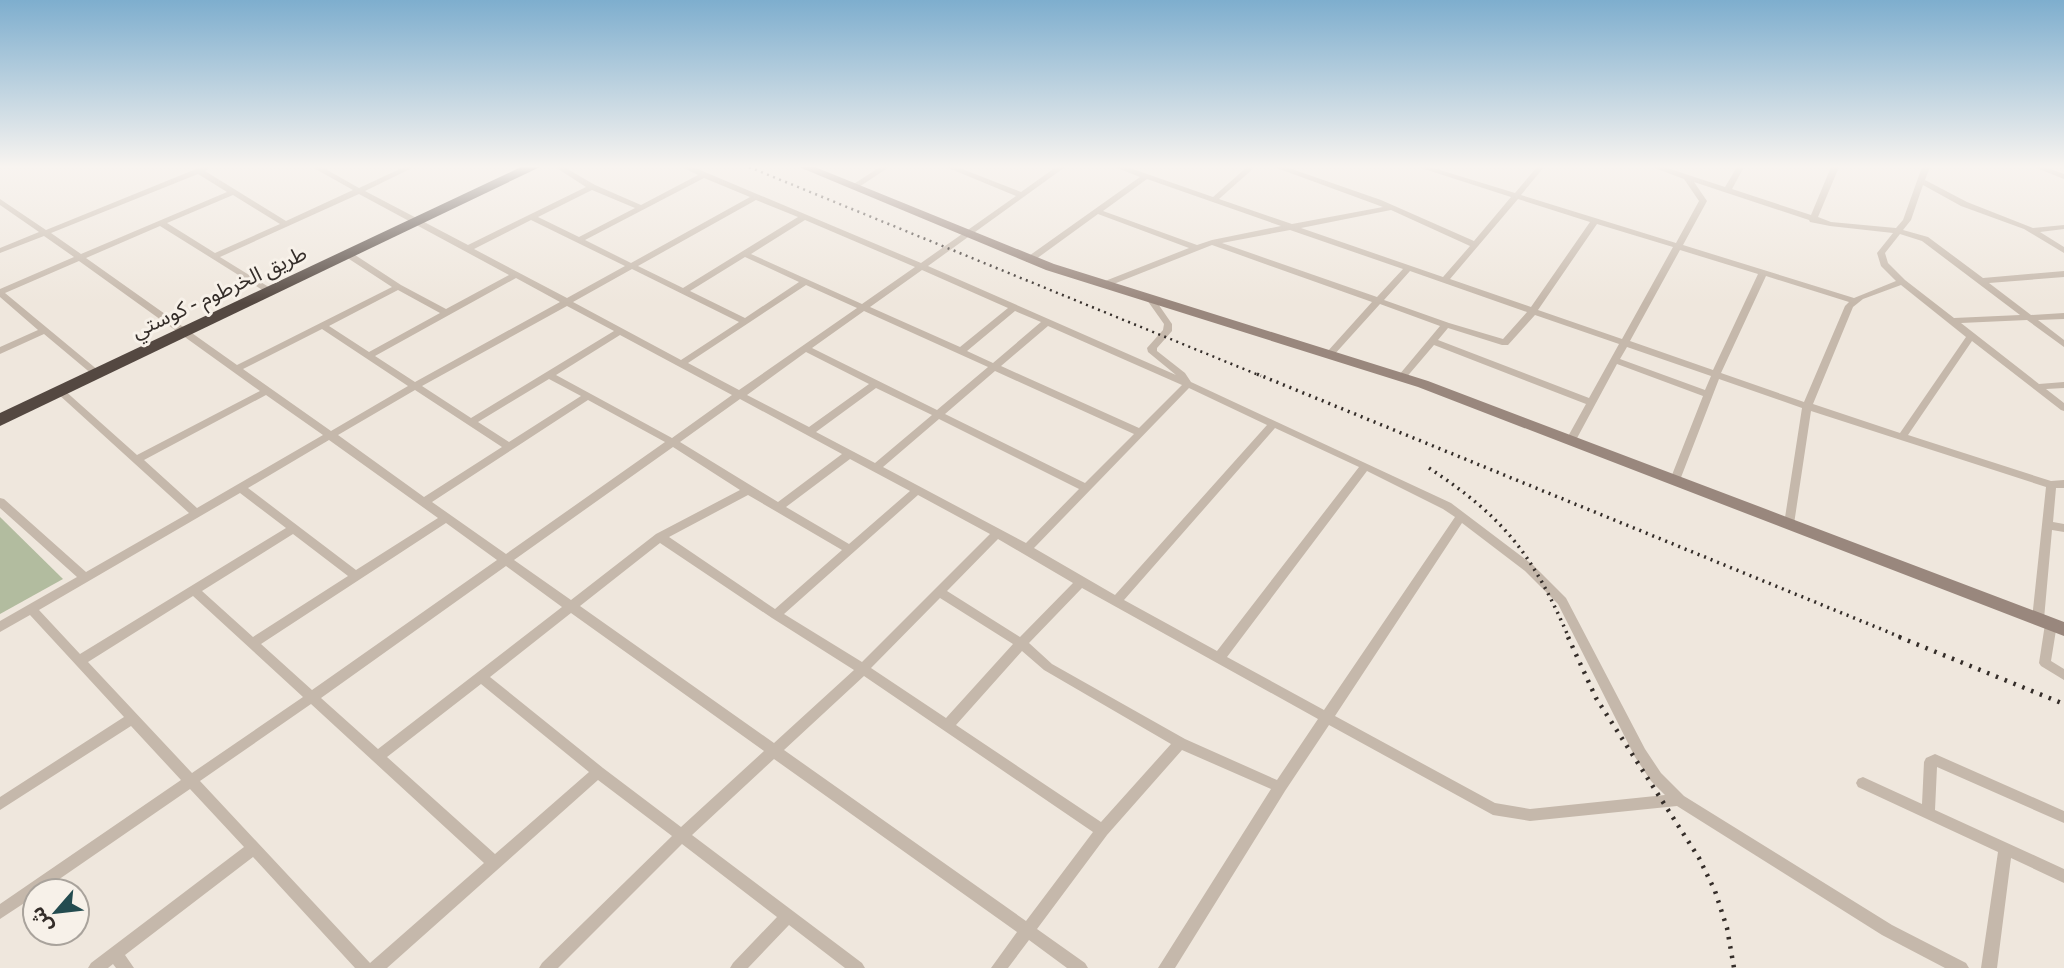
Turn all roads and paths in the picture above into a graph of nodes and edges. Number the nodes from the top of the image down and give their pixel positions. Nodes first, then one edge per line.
1 (16, 212) edge
2 (97, 212) edge
3 (186, 212) edge
4 (266, 212) edge
5 (312, 212) edge
6 (399, 212) edge
7 (439, 212) edge
8 (544, 212) edge
9 (630, 212) edge
10 (729, 212) edge
11 (789, 212) edge
12 (914, 212) edge
13 (998, 212) edge
14 (1095, 212) edge
15 (1100, 212) edge
16 (1251, 212) edge
17 (1368, 212) edge
18 (1401, 212) edge
19 (1501, 212) edge
20 (1563, 212) edge
21 (1697, 212) edge
22 (1792, 212) edge
23 (1816, 212) edge
24 (1910, 212) edge
25 (1986, 212) edge
26 (533, 218) junction
27 (803, 218) junction
28 (1813, 220) junction
29 (418, 222) junction
30 (1594, 222) junction
31 (161, 223) junction
32 (286, 224) junction
33 (1293, 226) junction
34 (2064, 227) edge
35 (2033, 230) junction
36 (1898, 231) junction
37 (45, 233) junction
38 (967, 234) junction
39 (579, 240) junction
40 (1212, 242) junction
41 (1473, 244) junction
42 (1194, 247) junction
43 (1678, 248) junction
44 (467, 249) junction
45 (0, 251) edge
46 (2064, 251) edge
47 (745, 254) junction
48 (349, 255) junction
49 (215, 256) junction
50 (79, 257) junction
51 (1029, 260) junction
52 (921, 266) junction
53 (633, 267) junction
54 (1409, 267) junction
55 (1763, 273) junction
56 (2064, 274) edge
57 (515, 275) junction
58 (2052, 275) junction
59 (1445, 280) junction
60 (1982, 281) junction
61 (805, 282) junction
62 (1902, 282) junction
63 (1103, 285) junction
64 (2064, 285) edge
65 (398, 287) junction
66 (0, 292) edge
67 (269, 292) junction
68 (684, 292) junction
69 (1151, 300) junction
70 (1853, 300) junction
71 (1380, 301) junction
72 (566, 302) junction
73 (865, 306) junction
74 (1015, 307) junction
75 (1533, 311) junction
76 (445, 312) junction
77 (2064, 316) edge
78 (2030, 319) junction
79 (745, 321) junction
80 (1048, 321) junction
81 (1950, 321) junction
82 (1446, 325) junction
83 (323, 326) junction
84 (45, 330) junction
85 (183, 331) junction
86 (620, 331) junction
87 (1972, 335) junction
88 (1433, 341) junction
89 (1495, 342) junction
90 (1623, 342) junction
91 (2064, 344) edge
92 (805, 348) junction
93 (0, 351) edge
94 (961, 351) junction
95 (1330, 354) junction
96 (370, 355) junction
97 (1481, 360) junction
98 (1614, 360) junction
99 (681, 364) junction
100 (996, 366) junction
101 (236, 369) junction
102 (96, 373) junction
103 (549, 374) junction
104 (1716, 374) junction
105 (1402, 377) junction
106 (875, 384) junction
107 (1188, 384) junction
108 (417, 385) junction
109 (2064, 385) edge
110 (2040, 387) junction
111 (60, 391) junction
112 (267, 391) junction
113 (1708, 394) junction
114 (740, 395) junction
115 (588, 396) junction
116 (1591, 402) junction
117 (1807, 406) junction
118 (2064, 408) edge
119 (939, 415) junction
120 (0, 420) edge
121 (471, 422) junction
122 (1273, 424) junction
123 (809, 432) junction
124 (1141, 433) junction
125 (330, 436) junction
126 (1902, 437) junction
127 (1571, 440) junction
128 (672, 442) junction
129 (509, 447) junction
130 (849, 454) junction
131 (136, 460) junction
132 (1365, 467) junction
133 (876, 468) junction
134 (1675, 480) junction
135 (2064, 484) edge
136 (2051, 485) junction
137 (242, 488) junction
138 (1086, 488) junction
139 (748, 490) junction
140 (917, 490) junction
141 (0, 502) edge
142 (424, 502) junction
143 (778, 508) junction
144 (197, 514) junction
145 (1461, 516) junction
146 (446, 518) junction
147 (1789, 524) junction
148 (2048, 525) junction
149 (2064, 528) edge
150 (293, 529) junction
151 (997, 533) junction
152 (660, 537) junction
153 (848, 548) junction
154 (1027, 549) junction
155 (504, 559) junction
156 (356, 576) junction
157 (85, 578) junction
158 (1081, 582) junction
159 (195, 591) junction
160 (938, 591) junction
161 (1117, 601) junction
162 (571, 607) junction
163 (31, 609) junction
164 (776, 615) junction
165 (2051, 624) edge
166 (0, 627) edge
167 (254, 642) junction
168 (1021, 643) junction
169 (1219, 658) junction
170 (79, 661) junction
171 (863, 669) junction
172 (480, 676) junction
173 (2064, 676) edge
174 (312, 697) junction
175 (133, 718) junction
176 (1328, 718) junction
177 (947, 726) junction
178 (1180, 743) junction
179 (773, 751) junction
180 (378, 757) junction
181 (598, 772) junction
182 (190, 780) junction
183 (1863, 783) dead end
184 (1280, 787) junction
185 (1679, 800) junction
186 (0, 804) edge
187 (1928, 813) junction
188 (2064, 817) edge
189 (1102, 831) junction
190 (681, 836) junction
191 (254, 848) junction
192 (2005, 849) junction
193 (494, 863) junction
194 (2064, 876) edge
195 (0, 912) edge
196 (787, 917) junction
197 (1026, 930) junction
198 (114, 954) junction
199 (96, 968) edge
200 (125, 968) edge
201 (365, 968) edge
202 (376, 968) edge
203 (547, 968) edge
204 (738, 968) edge
205 (857, 968) edge
206 (999, 968) edge
207 (1080, 968) edge
208 (1166, 968) edge
209 (1961, 968) edge
210 (1989, 968) edge

1 - 37 street
2 - 37 street
3 - 31 street
4 - 32 street
5 - 32 street
6 - 29 street
7 - 29 highway, طريق الخرطوم - كوستي
8 - 26 street
9 - 39 street
10 - 53 street
11 - 27 street
12 - 38 street
13 - 38 street
14 - 51 street
15 - 42 street
16 - 33 street
17 - 33 street
18 - 41 street
19 - 41 street
20 - 30 street
21 - 43 street
22 - 28 street
23 - 28 street
24 - 36 street
25 - 35 street
26 - 39 street
26 - 44 street
27 - 47 street
27 - 52 street
28 - 36 street
29 - 44 street
29 - 48 highway, طريق الخرطوم - كوستي
30 - 43 street
30 - 75 street
31 - 49 street
31 - 50 street
32 - 49 street
33 - 40 street
33 - 54 street
34 - 35 street
35 - 46 street
36 - 60 street
36 - 62 street
37 - 45 street
37 - 50 street
38 - 51 street
38 - 52 street
39 - 53 street
40 - 42 street
40 - 71 street
41 - 59 street
42 - 63 street
43 - 55 street
43 - 90 street
44 - 57 street
47 - 61 street
47 - 68 street
48 - 65 street
48 - 67 highway, طريق الخرطوم - كوستي
49 - 67 street
50 - 66 street
50 - 85 street
51 - 63 street
52 - 73 street
52 - 74 street
53 - 68 street
53 - 72 street
54 - 59 street
54 - 71 street
55 - 70 street
55 - 104 street
56 - 58 street
57 - 72 street
57 - 76 street
58 - 60 street
58 - 64 street
59 - 75 street
60 - 78 street
61 - 73 street
61 - 79 street
62 - 70 street
62 - 81 street
63 - 69 street
65 - 76 street
65 - 83 street
66 - 84 street
67 - 85 highway, طريق الخرطوم - كوستي
68 - 79 street
69 - 95 street
69 - 107 street
70 - 117 street
71 - 82 street
71 - 95 street
72 - 86 street
72 - 108 street
73 - 92 street
73 - 94 street
74 - 80 street
74 - 94 street
75 - 89 street
75 - 90 street
76 - 96 street
77 - 78 street
78 - 81 street
78 - 91 street
79 - 99 street
80 - 100 street
80 - 107 street
81 - 87 street
82 - 88 street
82 - 89 street
83 - 96 street
83 - 101 street
84 - 93 street
84 - 102 street
85 - 101 street
85 - 102 highway, طريق الخرطوم - كوستي
86 - 99 street
86 - 103 street
87 - 110 street
87 - 126 street
88 - 97 street
88 - 105 street
89 - 97 street
90 - 98 street
90 - 104 street
92 - 106 street
92 - 114 street
94 - 100 street
95 - 105 street
96 - 108 street
97 - 116 street
98 - 113 street
98 - 116 street
99 - 114 street
100 - 119 street
100 - 124 street
101 - 112 street
102 - 111 highway, طريق الخرطوم - كوستي
103 - 115 street
103 - 121 street
104 - 113 street
104 - 117 street
105 - 127 street
106 - 119 street
106 - 123 street
107 - 122 street
107 - 124 street
108 - 121 street
108 - 125 street
109 - 110 street
110 - 118 street
111 - 120 highway, طريق الخرطوم - كوستي
111 - 131 street
112 - 125 street
112 - 131 street
113 - 134 street
114 - 123 street
114 - 128 street
115 - 128 street
115 - 129 street
116 - 127 street
117 - 126 street
117 - 147 street
119 - 133 street
119 - 138 street
121 - 129 street
122 - 132 street
122 - 161 street
123 - 130 street
124 - 138 street
125 - 137 street
125 - 142 street
126 - 136 street
127 - 134 street
128 - 139 street
128 - 155 street
129 - 142 street
130 - 133 street
130 - 143 street
131 - 144 street
132 - 145 street
132 - 169 street
133 - 140 street
134 - 147 street
135 - 136 street
136 - 148 street
137 - 144 street
137 - 150 street
138 - 154 street
139 - 143 street
139 - 152 street
140 - 151 street
140 - 153 street
141 - 157 street
142 - 146 street
143 - 153 street
144 - 157 street
145 - 176 street
145 - 185 street
146 - 155 street
146 - 156 street
147 - 165 street
148 - 149 street
148 - 165 street
150 - 156 street
150 - 159 street
151 - 154 street
151 - 160 street
152 - 162 street
152 - 164 street
153 - 164 street
154 - 158 street
155 - 162 street
155 - 174 street
156 - 167 street
157 - 163 street
158 - 161 street
158 - 168 street
159 - 167 street
159 - 170 street
160 - 168 street
160 - 171 street
161 - 169 street
162 - 172 street
162 - 179 street
163 - 166 street
163 - 170 street
164 - 171 street
165 - 173 street
167 - 174 street
168 - 177 street
168 - 178 street
169 - 176 street
170 - 175 street
171 - 177 street
171 - 179 street
172 - 180 street
172 - 181 street
174 - 180 street
174 - 182 street
175 - 182 street
175 - 186 street
176 - 184 street
176 - 185 street
177 - 189 street
178 - 184 street
178 - 189 street
179 - 190 street
179 - 197 street
180 - 193 street
181 - 190 street
181 - 193 street
182 - 191 street
182 - 195 street
183 - 187 street
184 - 208 street
185 - 209 street
187 - 188 street
187 - 192 street
189 - 197 street
190 - 196 street
190 - 203 street
191 - 198 street
191 - 201 street
192 - 194 street
192 - 210 street
193 - 202 street
196 - 204 street
196 - 205 street
197 - 206 street
197 - 207 street
198 - 199 street
198 - 200 street

